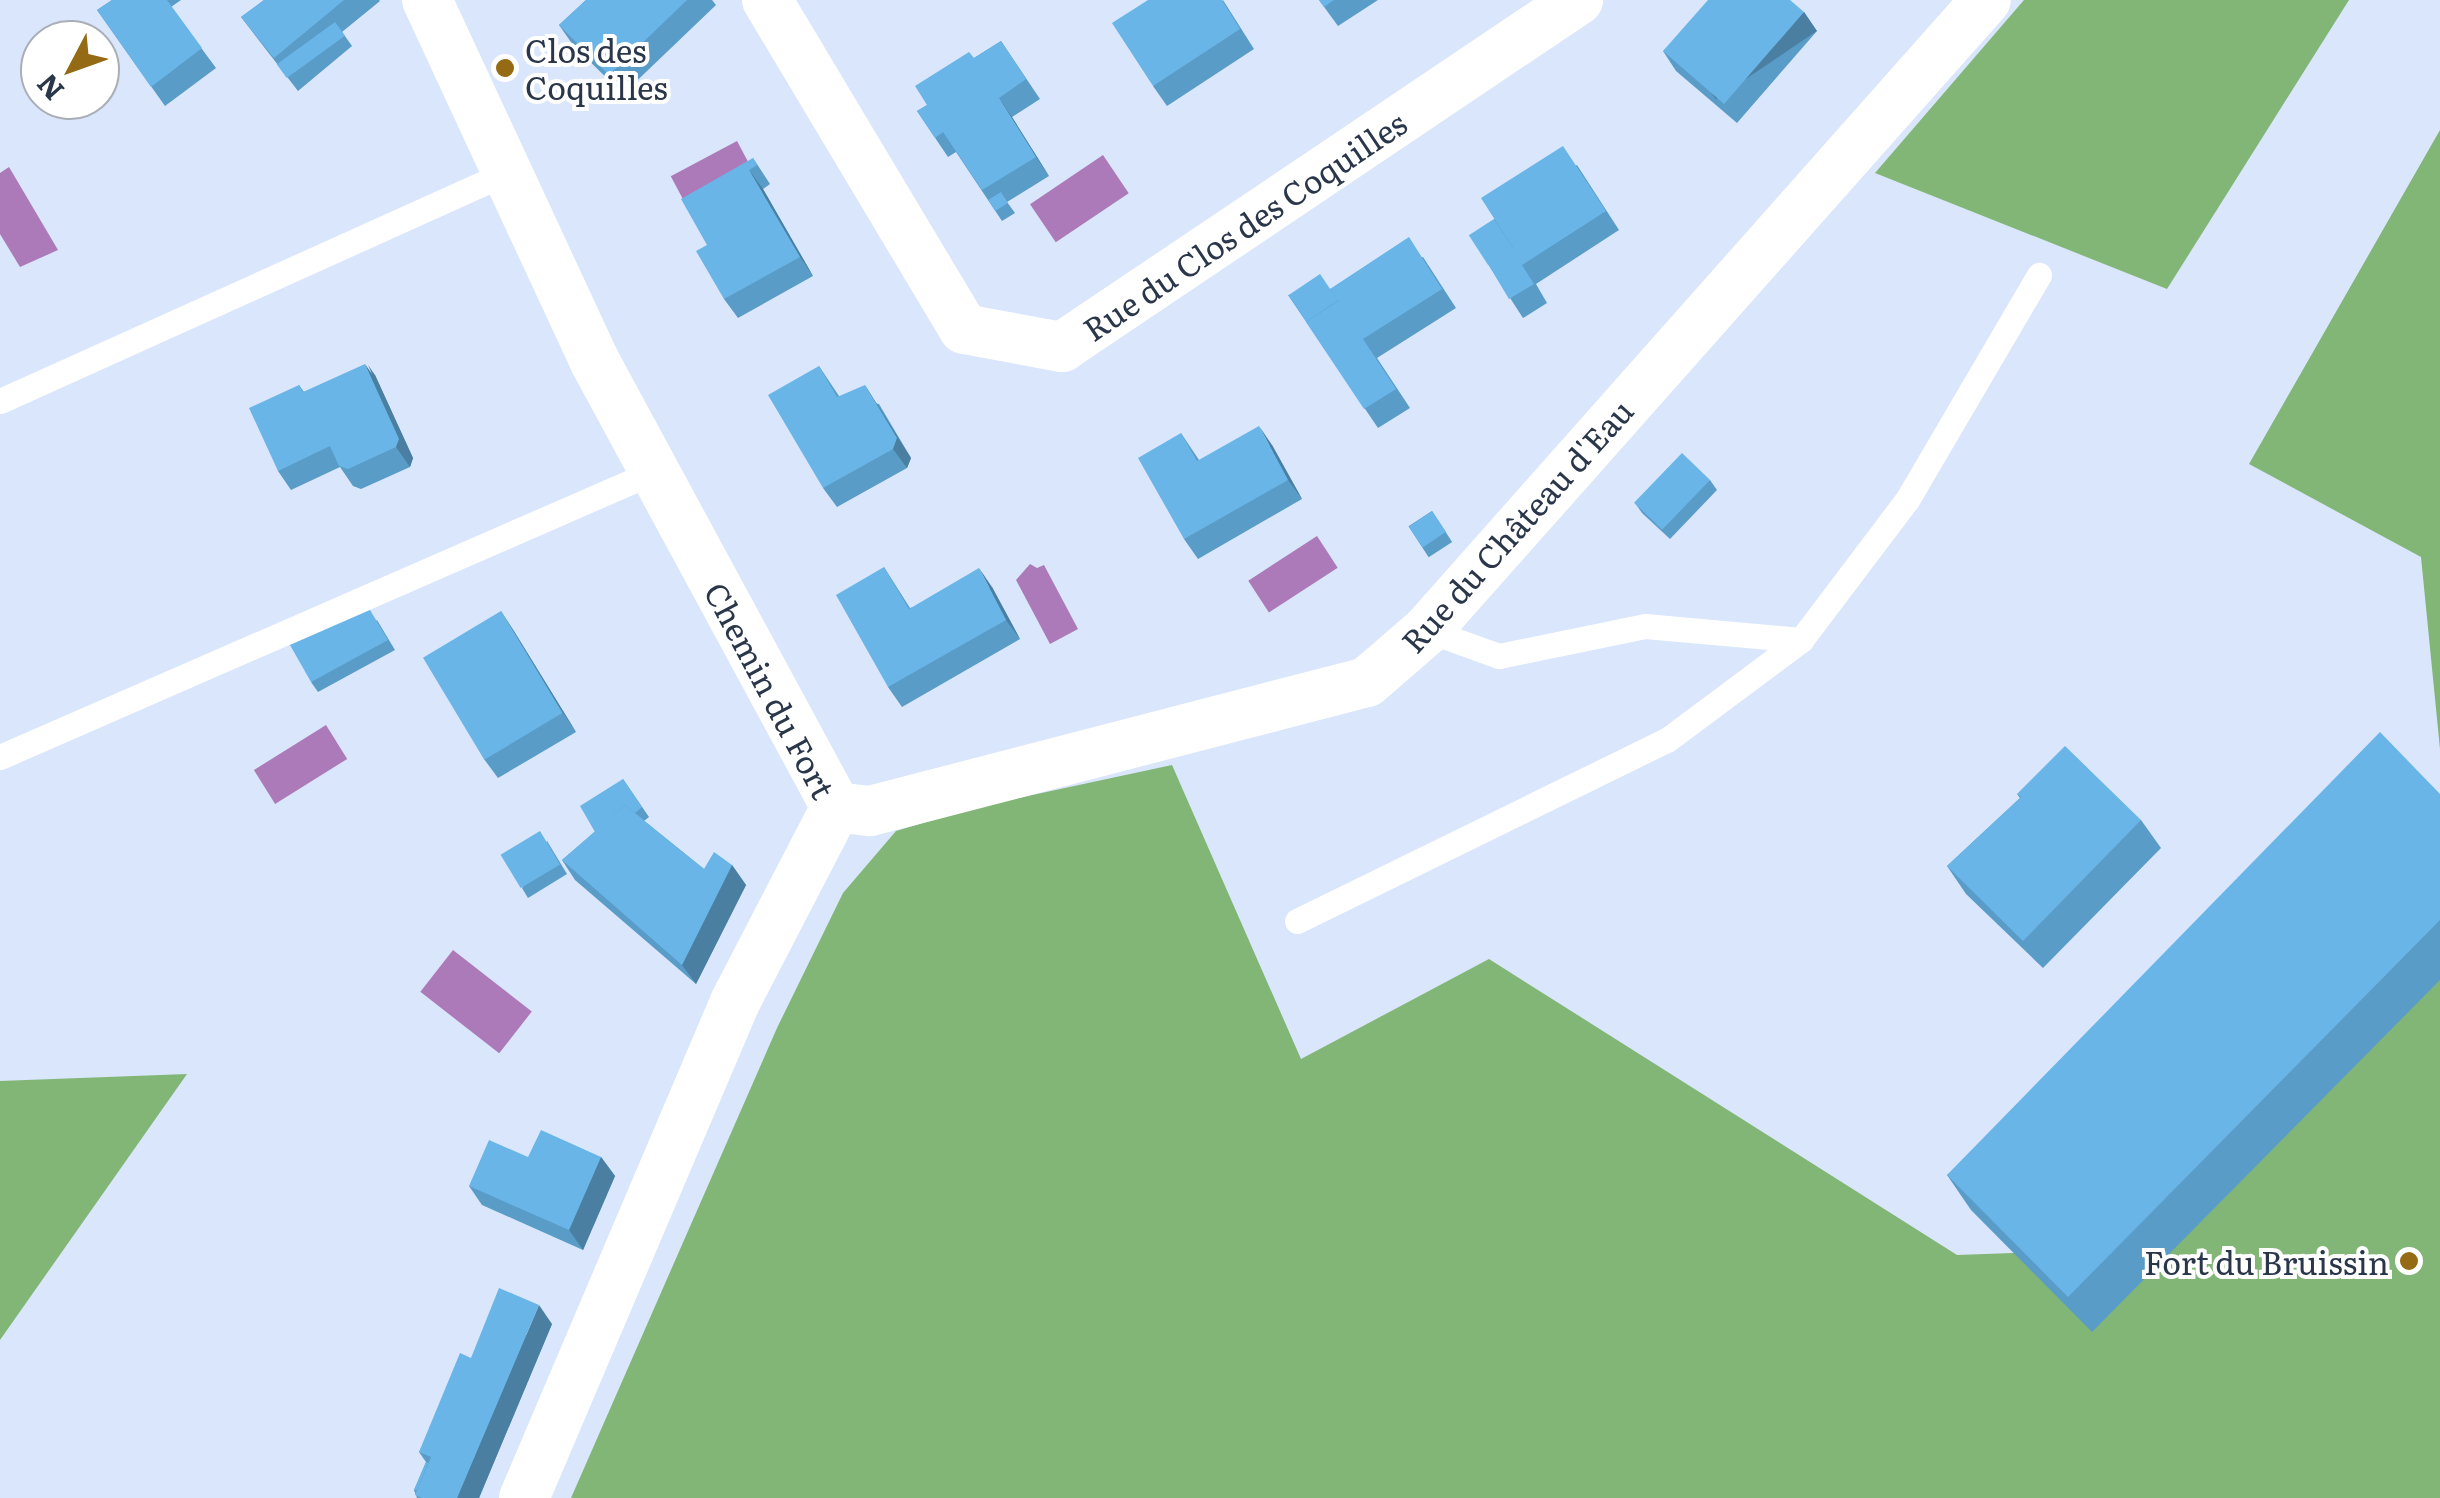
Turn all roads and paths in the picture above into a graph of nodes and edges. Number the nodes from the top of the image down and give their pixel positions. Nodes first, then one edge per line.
1 (428, 0) edge
2 (767, 0) edge
3 (1578, 0) edge
4 (1986, 0) edge
5 (506, 174) junction
6 (2039, 275) dead end
7 (0, 402) edge
8 (653, 472) junction
9 (1427, 630) junction
10 (1801, 640) junction
11 (0, 757) edge
12 (836, 806) junction
13 (1297, 921) dead end
14 (524, 1498) edge

1 - 5 street, Chemin du Fort
2 - 3 street, Rue du Clos des Coquilles
4 - 9 street, Rue du Château d'Eau
5 - 7 lane
5 - 8 street, Chemin du Fort
6 - 10 lane
8 - 11 lane
8 - 12 street, Chemin du Fort
9 - 10 lane
9 - 12 street, Rue du Château d'Eau
10 - 13 lane
12 - 14 street, Chemin du Fort

